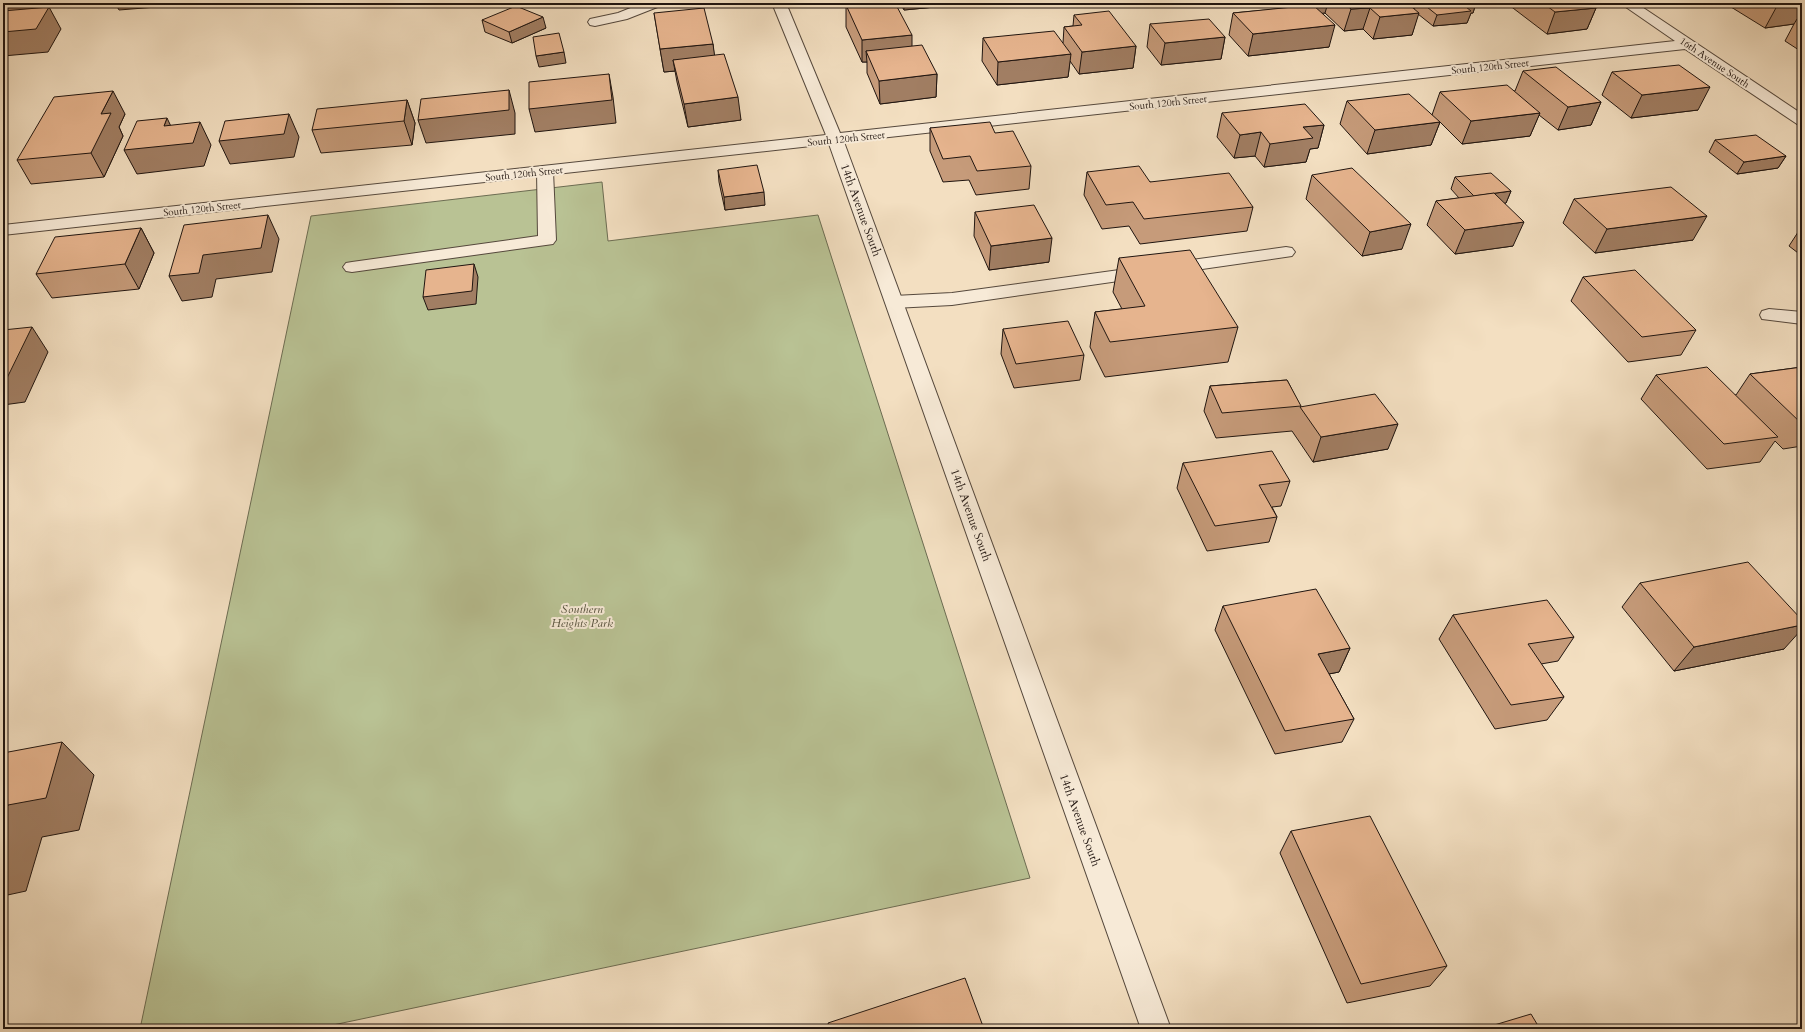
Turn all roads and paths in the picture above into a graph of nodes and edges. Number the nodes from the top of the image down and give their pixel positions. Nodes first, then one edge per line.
1 (655, 3) edge
2 (779, 3) edge
3 (1627, 3) edge
4 (595, 22) dead end
5 (1689, 44) junction
6 (1802, 121) edge
7 (835, 139) junction
8 (545, 170) junction
9 (3, 230) edge
10 (1286, 252) dead end
11 (352, 267) dead end
12 (894, 302) junction
13 (1769, 315) dead end
14 (1802, 318) edge
15 (1156, 1029) edge

1 - 4 street
2 - 7 street, 14th Avenue South
3 - 5 street, 16th Avenue South
5 - 6 street, 16th Avenue South
5 - 7 street, South 120th Street
7 - 8 street, South 120th Street
7 - 12 street, 14th Avenue South
8 - 9 street, South 120th Street
8 - 11 street
10 - 12 street
12 - 15 street, 14th Avenue South
13 - 14 street

